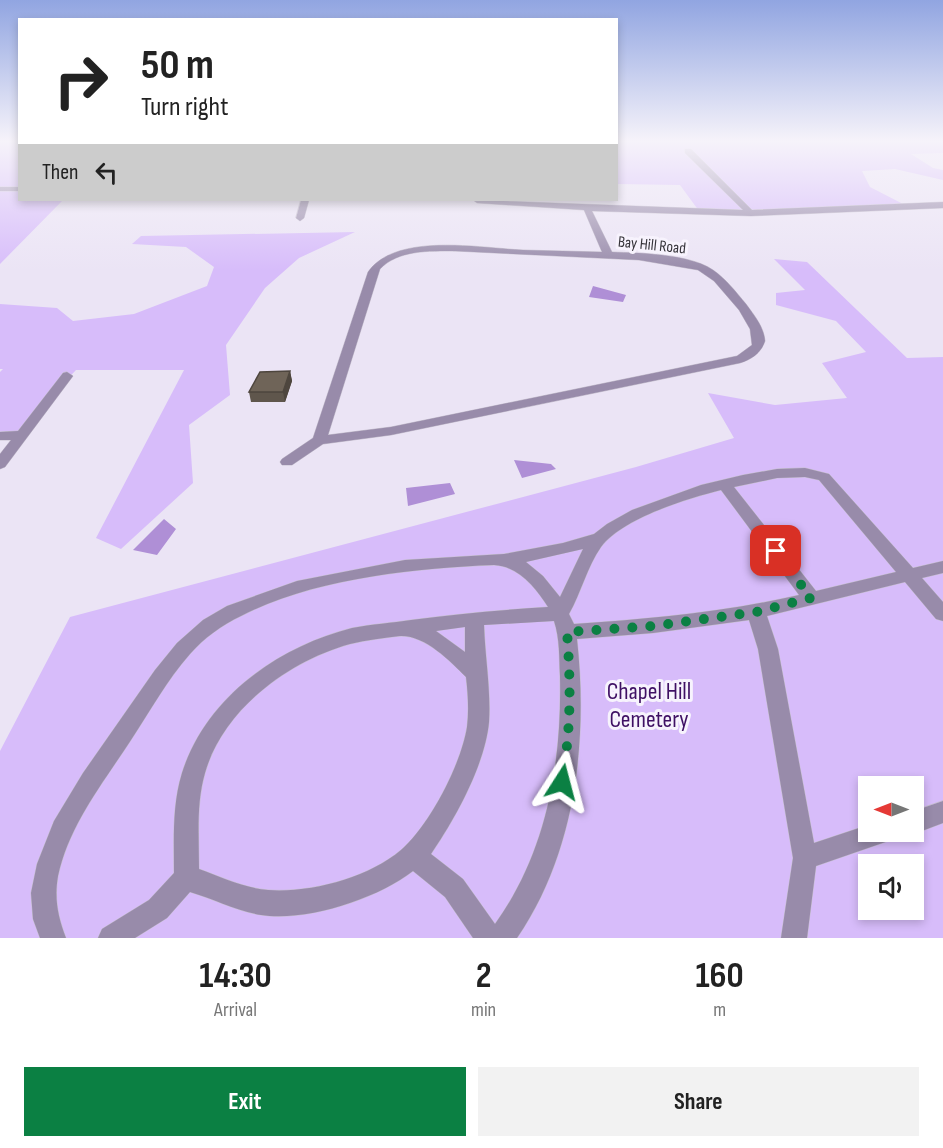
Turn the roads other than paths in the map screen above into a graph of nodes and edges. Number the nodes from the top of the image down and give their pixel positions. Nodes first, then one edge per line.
1 (721, 184) edge
2 (0, 189) edge
3 (18, 189) edge
4 (305, 201) edge
5 (499, 201) edge
6 (589, 205) edge
7 (943, 205) edge
8 (751, 213) junction
9 (300, 218) dead end
10 (609, 257) junction
11 (68, 376) dead end
12 (22, 435) junction
13 (0, 436) edge
14 (319, 440) junction
15 (287, 462) dead end
16 (0, 464) edge
17 (725, 485) junction
18 (598, 539) junction
19 (505, 560) junction
20 (943, 567) edge
21 (907, 575) junction
22 (811, 598) junction
23 (756, 612) junction
24 (943, 614) edge
25 (474, 618) junction
26 (563, 623) junction
27 (410, 628) junction
28 (476, 673) junction
29 (943, 812) edge
30 (924, 819) edge
31 (858, 840) edge
32 (413, 855) junction
33 (805, 858) junction
34 (186, 878) junction
35 (53, 938) edge
36 (111, 938) edge
37 (489, 938) edge
38 (501, 938) edge
39 (794, 938) edge

1 - 8 street
2 - 3 street
4 - 9 street
5 - 6 street
6 - 8 street
6 - 10 street
7 - 8 street
10 - 14 street, Bay Hill Road
10 - 14 street, Bay Hill Road
11 - 12 street
12 - 13 street
12 - 16 street
14 - 15 street
17 - 18 street
17 - 21 street
17 - 22 street
18 - 19 street
18 - 26 street
19 - 26 street
19 - 35 street
20 - 21 street
21 - 22 street
21 - 24 street
22 - 23 street
23 - 26 street
23 - 33 street
25 - 26 street
25 - 27 street
25 - 28 street
26 - 38 street
27 - 28 street
27 - 34 street
28 - 32 street
29 - 30 street
31 - 33 street
32 - 34 street
32 - 37 street
33 - 39 street
34 - 36 street

